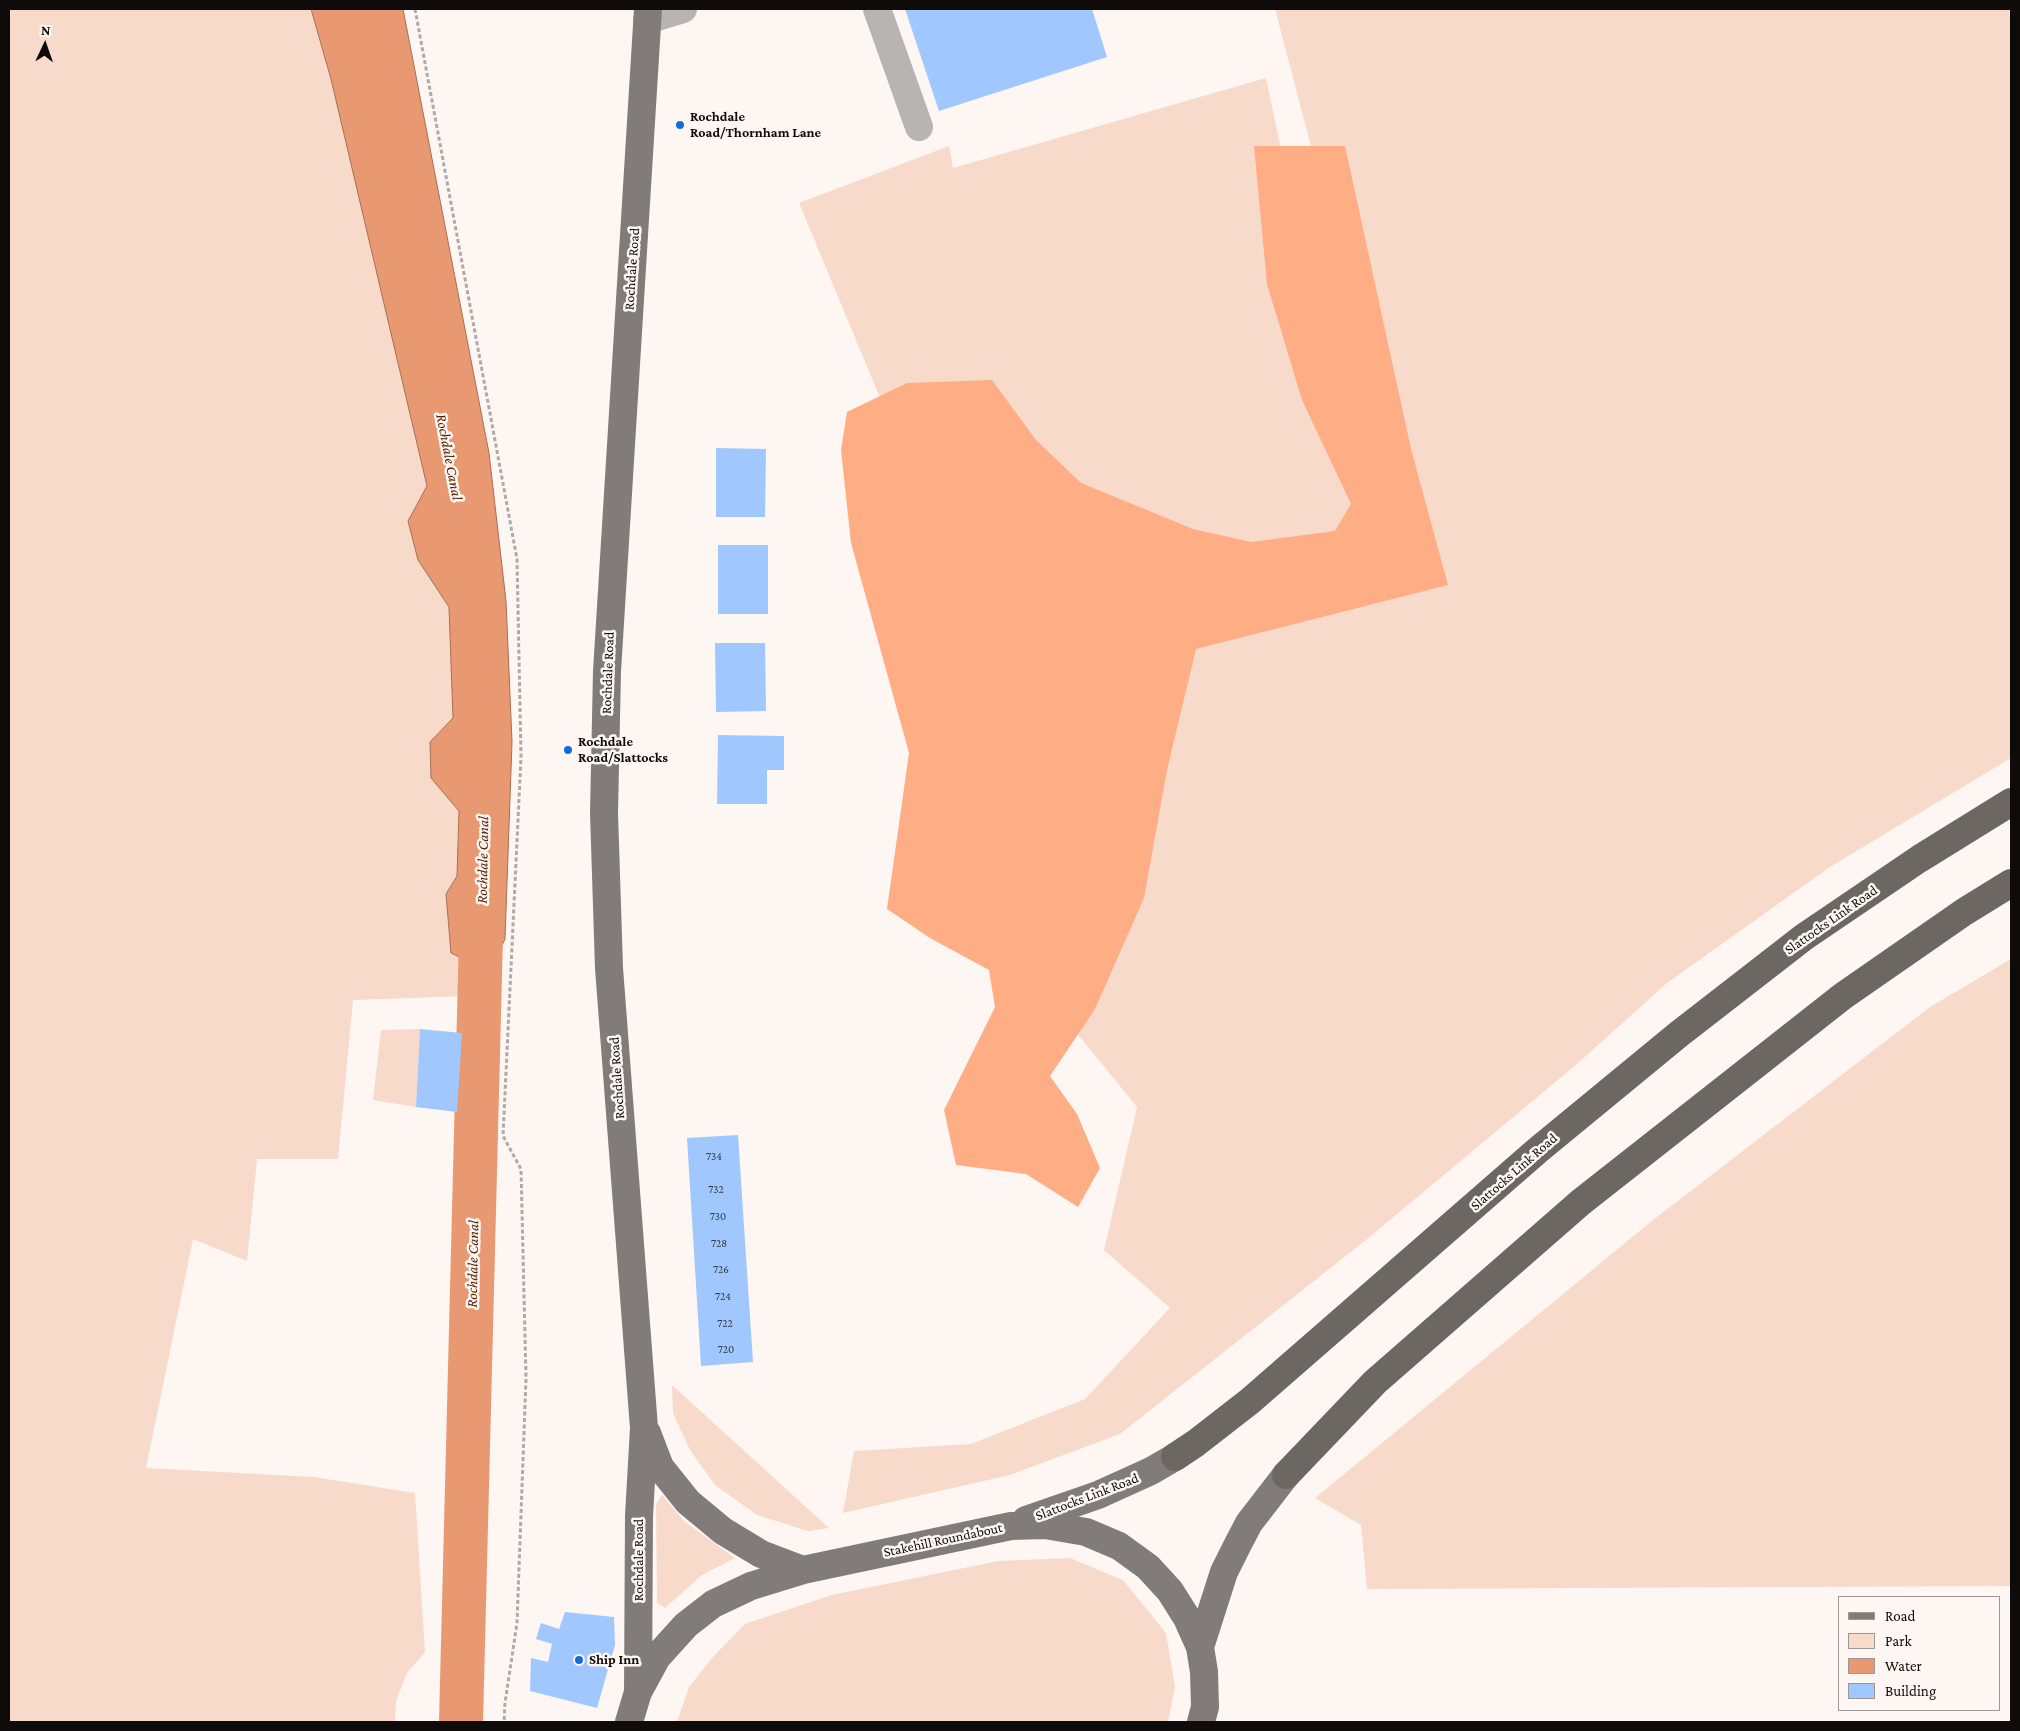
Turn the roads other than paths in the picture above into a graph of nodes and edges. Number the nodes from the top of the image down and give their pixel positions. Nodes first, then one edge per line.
1 (683, 9) edge
2 (877, 9) edge
3 (648, 15) edge
4 (919, 127) dead end
5 (2011, 802) edge
6 (2011, 883) edge
7 (644, 1428) junction
8 (1175, 1457) joint
9 (1286, 1475) joint
10 (1011, 1526) junction
11 (803, 1570) junction
12 (1200, 1648) junction
13 (638, 1692) junction
14 (1207, 1717) edge
15 (629, 1722) edge

1 - 3 street
2 - 4 street
3 - 7 main road, Rochdale Road
5 - 8 highway, Slattocks Link Road
6 - 9 highway
7 - 11 main road, Rochdale Road
7 - 13 main road, Rochdale Road
8 - 10 main road, Slattocks Link Road
9 - 12 main road
10 - 11 main road, Stakehill Roundabout
10 - 12 main road, Stakehill Roundabout
11 - 13 main road, Stakehill Roundabout
12 - 14 main road, Stakehill Roundabout
13 - 15 main road, Stakehill Roundabout

